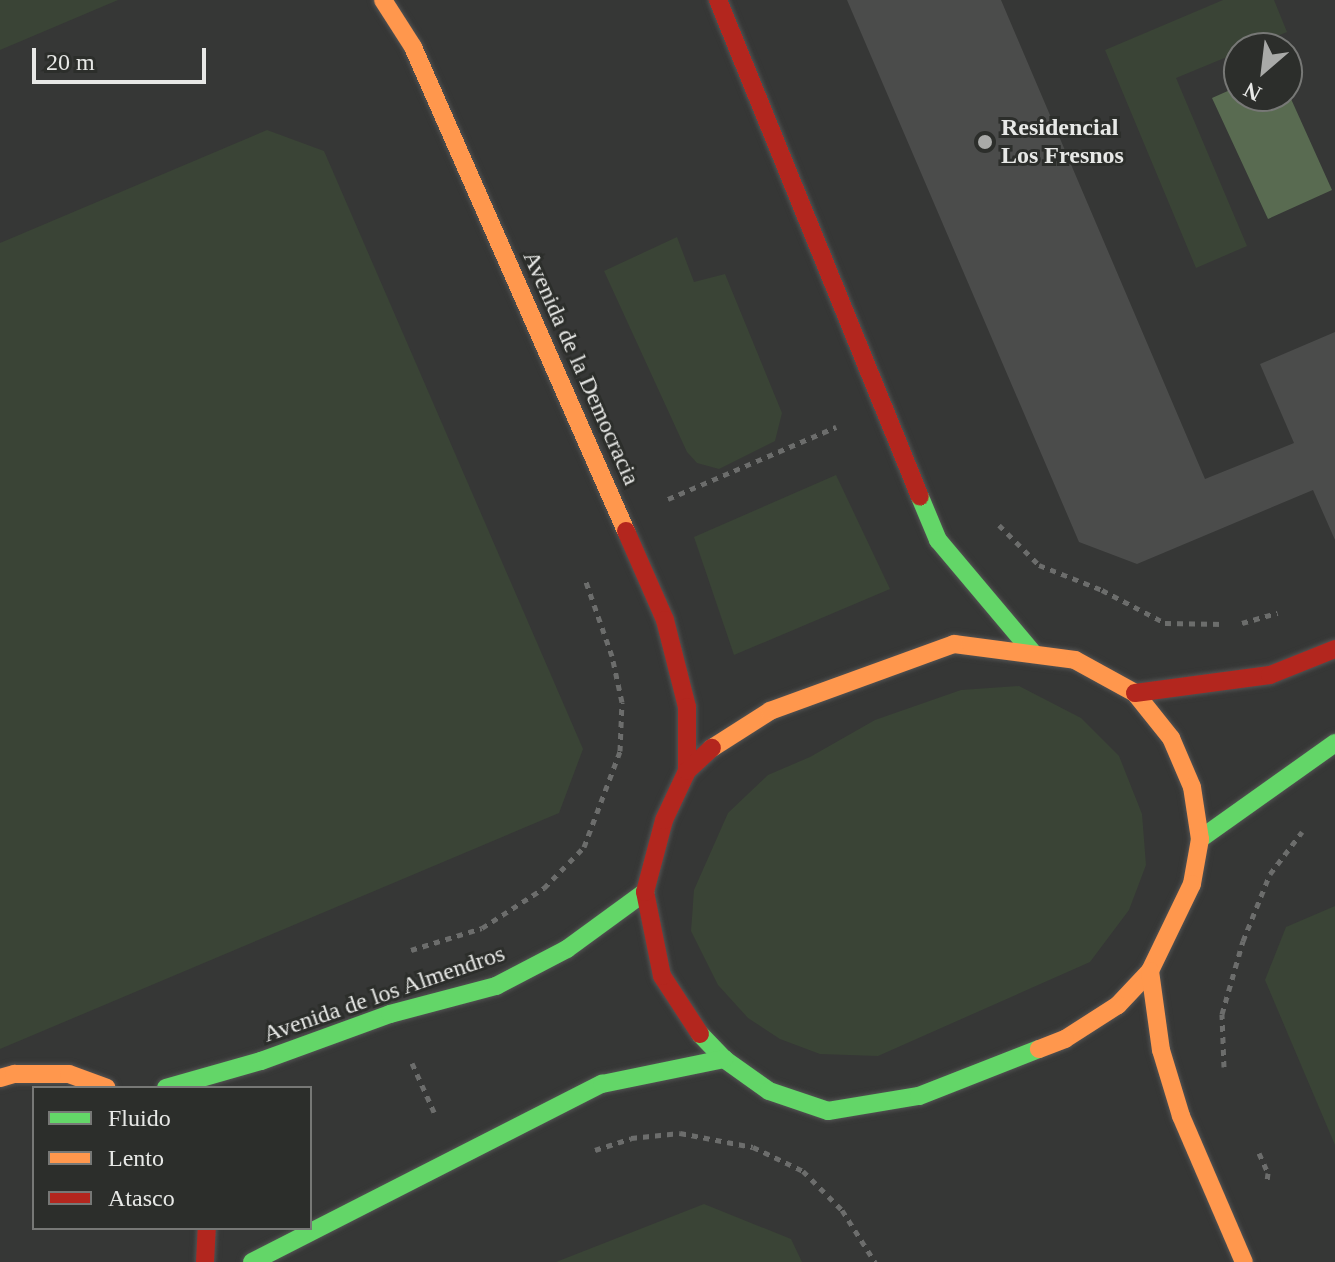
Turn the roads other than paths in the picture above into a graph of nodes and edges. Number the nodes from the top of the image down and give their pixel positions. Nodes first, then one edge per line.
1 (383, 0) edge
2 (718, 0) edge
3 (1335, 649) edge
4 (1034, 654) junction
5 (1135, 693) junction
6 (1335, 743) edge
7 (687, 771) junction
8 (1200, 839) junction
9 (645, 892) junction
10 (1150, 971) junction
11 (724, 1059) junction
12 (0, 1078) edge
13 (102, 1086) edge
14 (173, 1086) edge
15 (207, 1230) edge
16 (205, 1262) edge
17 (252, 1262) edge
18 (1244, 1262) edge

1 - 7 street, Avenida de la Democracia
2 - 4 street
3 - 5 street
4 - 5 street
4 - 7 street
5 - 8 street
6 - 8 street
7 - 9 street
8 - 10 street
9 - 11 street
9 - 14 street, Avenida de los Almendros
10 - 11 street
10 - 18 street
11 - 17 street
12 - 13 street
15 - 16 street

